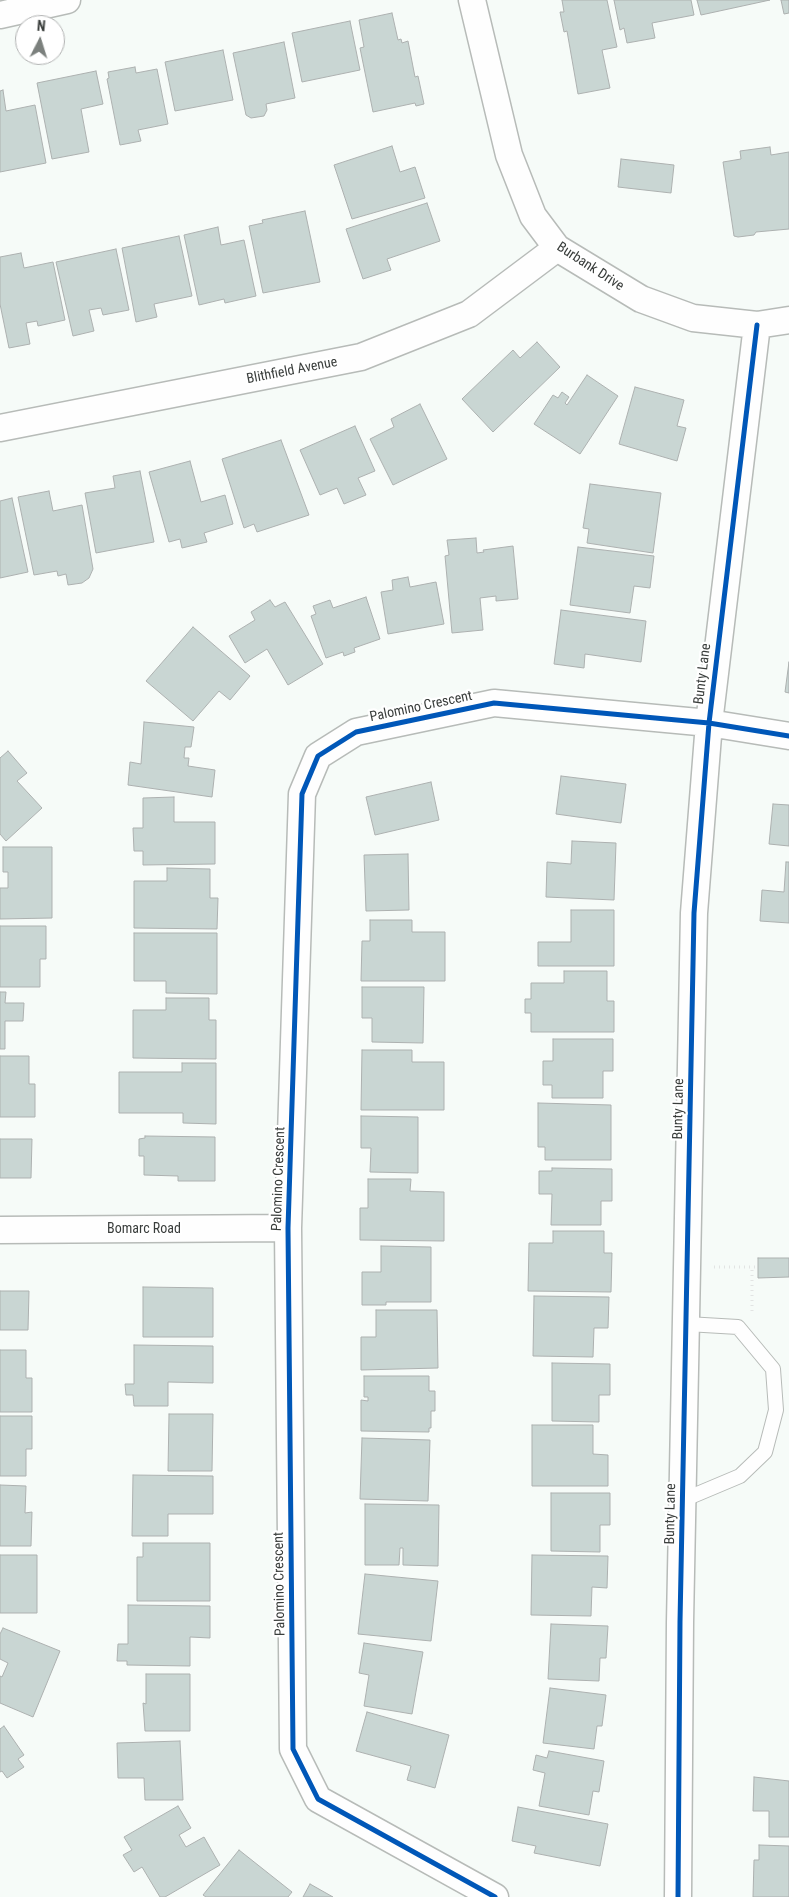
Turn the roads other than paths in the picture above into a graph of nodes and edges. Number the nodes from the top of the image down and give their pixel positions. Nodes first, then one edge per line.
1 (67, 0) edge
2 (472, 0) edge
3 (0, 15) edge
4 (557, 248) junction
5 (789, 320) edge
6 (757, 325) junction
7 (0, 428) edge
8 (709, 723) junction
9 (789, 736) edge
10 (288, 1228) junction
11 (0, 1230) edge
12 (687, 1324) junction
13 (683, 1500) junction
14 (495, 1897) edge
15 (678, 1897) edge

1 - 3 street
2 - 4 street, Burbank Drive
4 - 6 street, Burbank Drive
4 - 7 street, Blithfield Avenue
5 - 6 street, Burbank Drive
6 - 8 street, Bunty Lane
8 - 9 street, Palomino Crescent
8 - 10 street, Palomino Crescent
8 - 12 street, Bunty Lane
10 - 11 street, Bomarc Road
10 - 14 street, Palomino Crescent
12 - 13 street, Bunty Lane
12 - 13 lane
13 - 15 street, Bunty Lane

